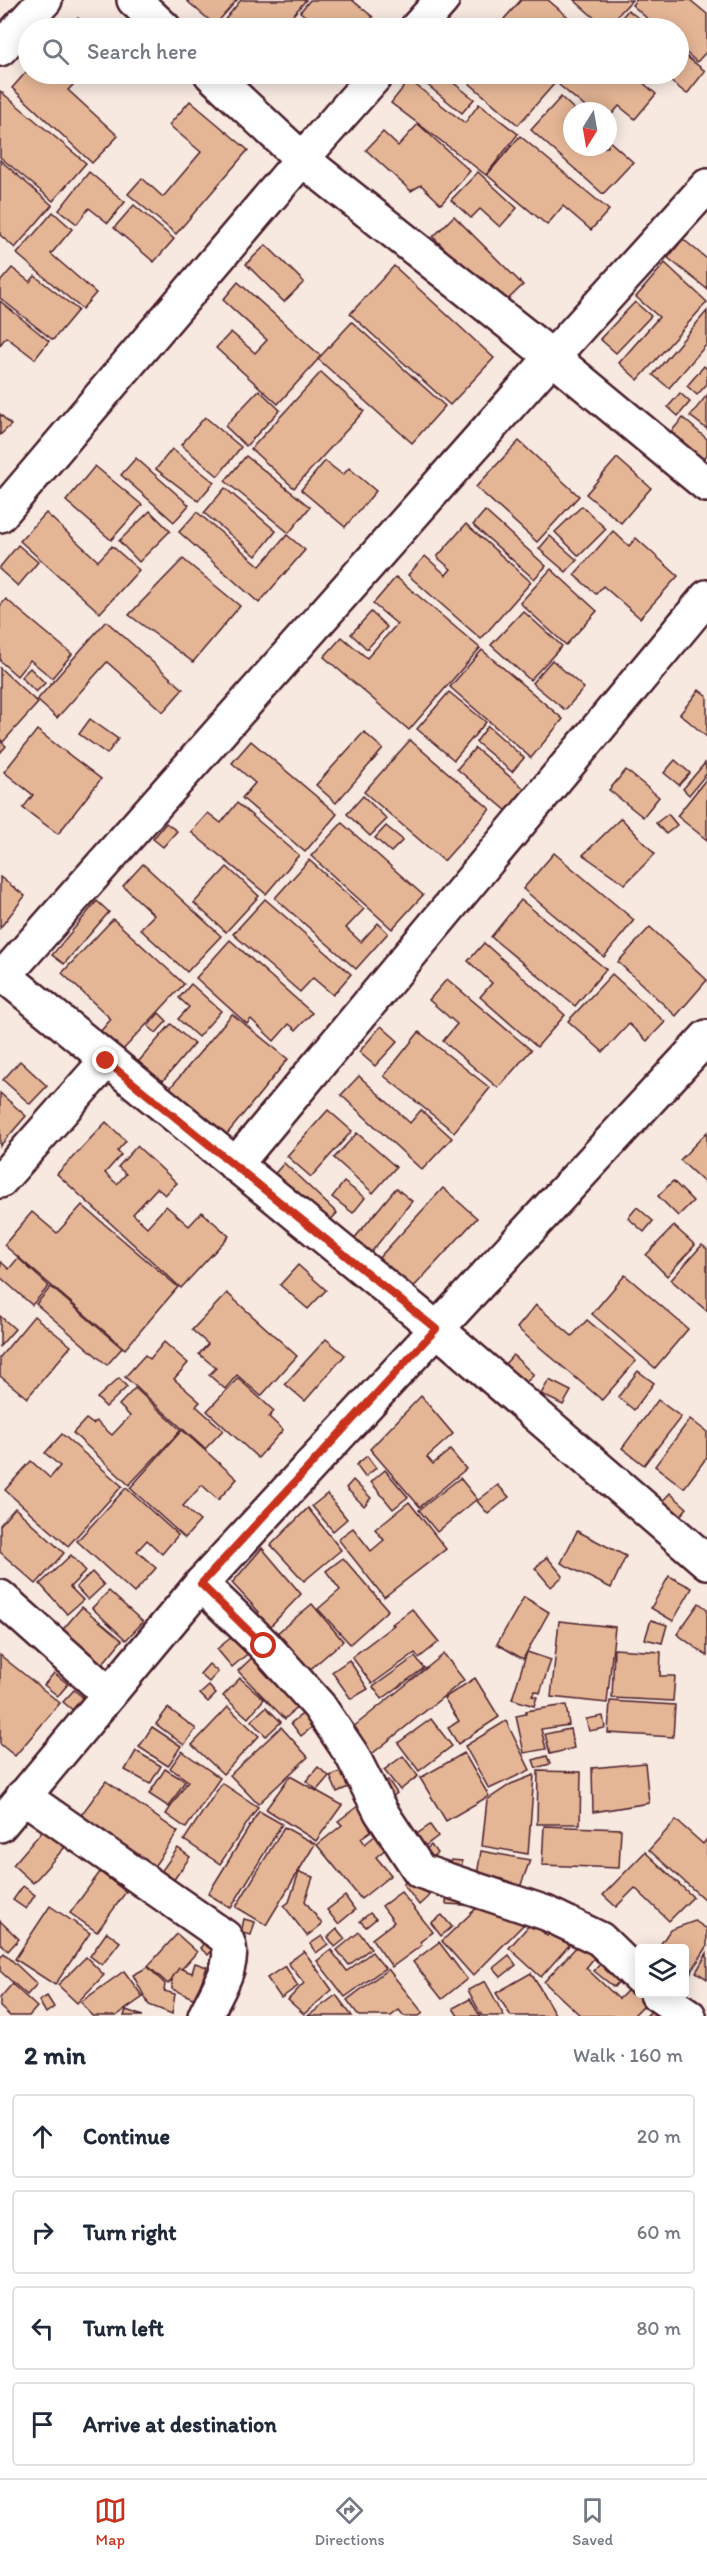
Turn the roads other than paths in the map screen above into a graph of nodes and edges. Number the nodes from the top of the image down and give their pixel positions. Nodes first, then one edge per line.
1 (45, 0) edge
2 (134, 0) edge
3 (442, 0) edge
4 (28, 18) edge
5 (153, 18) edge
6 (426, 18) edge
7 (18, 29) edge
8 (0, 49) edge
9 (222, 84) edge
10 (368, 84) edge
11 (302, 159) junction
12 (707, 186) edge
13 (552, 357) junction
14 (707, 485) edge
15 (0, 515) edge
16 (707, 597) edge
17 (2, 974) edge
18 (707, 1037) edge
19 (106, 1061) junction
20 (235, 1165) junction
21 (0, 1181) edge
22 (436, 1329) junction
23 (707, 1562) edge
24 (201, 1584) junction
25 (0, 1597) edge
26 (109, 1694) junction
27 (23, 1796) junction
28 (0, 1825) edge
29 (635, 1974) edge
30 (663, 1998) edge
31 (205, 2016) edge
32 (689, 2016) edge

1 - 4 street
2 - 5 street
3 - 6 street
7 - 8 street
9 - 11 street
10 - 11 street
11 - 13 street
11 - 15 street
12 - 13 street
13 - 14 street
13 - 17 street
16 - 20 street
17 - 19 street
18 - 22 street
19 - 20 street
19 - 21 street
20 - 22 street
22 - 23 street
22 - 24 street
24 - 26 street
24 - 29 street
25 - 26 street
26 - 27 street
27 - 28 street
27 - 31 street
30 - 32 street

